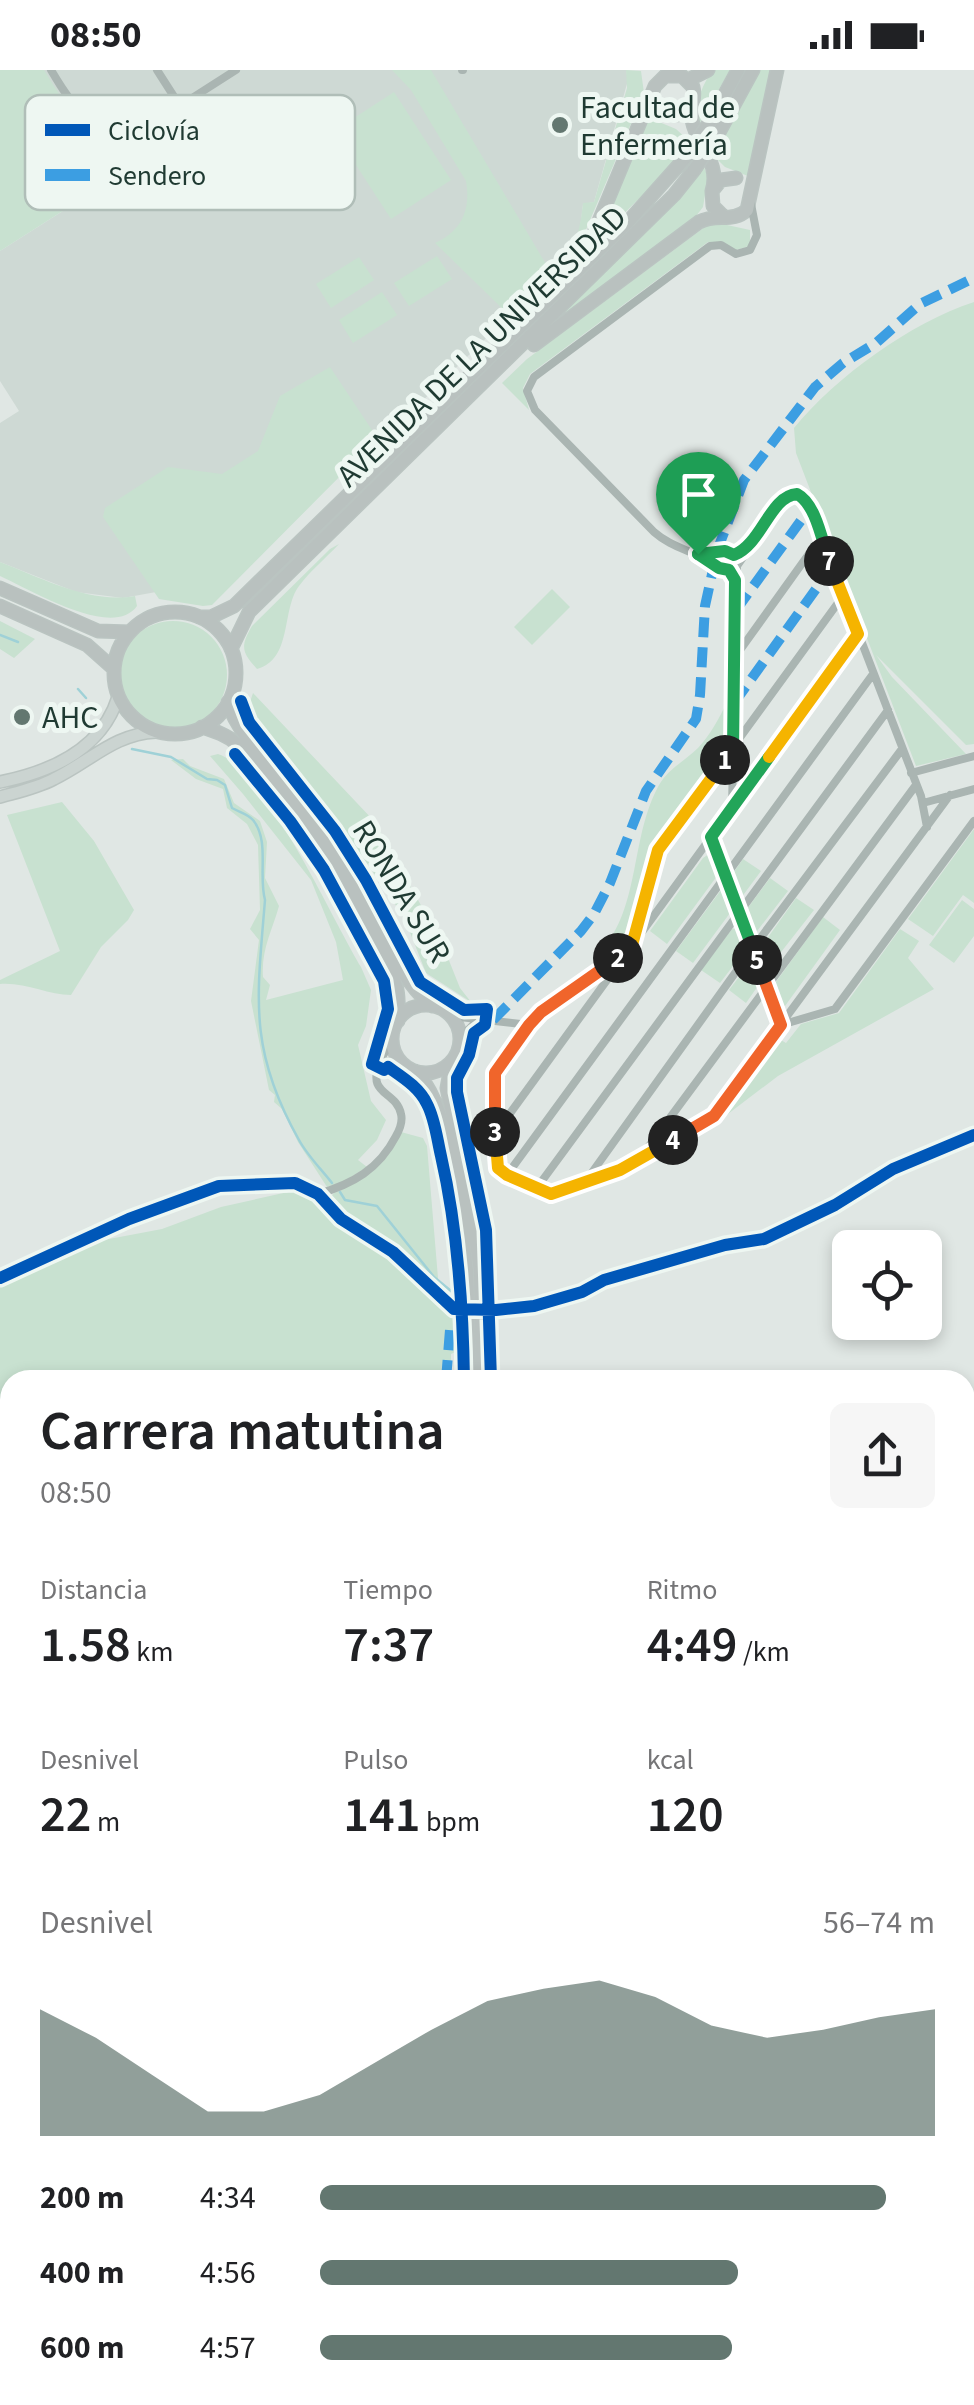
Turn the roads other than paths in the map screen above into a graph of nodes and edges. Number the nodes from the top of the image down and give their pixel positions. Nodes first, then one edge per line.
1 (51, 70) edge
2 (157, 70) edge
3 (236, 70) edge
4 (708, 70) edge
5 (738, 70) edge
6 (753, 70) edge
7 (777, 70) edge
8 (652, 71) edge
9 (680, 75) edge
10 (654, 92) junction
11 (68, 95) edge
12 (173, 95) edge
13 (197, 95) edge
14 (691, 107) junction
15 (675, 116) junction
16 (694, 131) junction
17 (714, 166) junction
18 (736, 178) junction
19 (712, 191) junction
20 (751, 201) junction
21 (729, 217) junction
22 (753, 224) junction
23 (539, 307) junction
24 (488, 380) junction
25 (821, 537) junction
26 (716, 552) junction
27 (698, 554) junction
28 (712, 563) junction
29 (735, 563) junction
30 (0, 588) edge
31 (843, 596) junction
32 (0, 606) edge
33 (199, 617) junction
34 (130, 632) junction
35 (858, 634) junction
36 (231, 648) junction
37 (863, 648) junction
38 (844, 654) junction
39 (734, 658) junction
40 (114, 670) junction
41 (873, 674) junction
42 (118, 696) junction
43 (228, 702) junction
44 (888, 710) junction
45 (734, 722) junction
46 (878, 722) junction
47 (892, 722) junction
48 (750, 726) junction
49 (202, 727) junction
50 (156, 732) junction
51 (902, 749) junction
52 (733, 750) junction
53 (974, 756) edge
54 (912, 772) junction
55 (0, 782) edge
56 (732, 782) junction
57 (916, 784) junction
58 (747, 788) junction
59 (974, 789) edge
60 (906, 795) junction
61 (950, 795) junction
62 (0, 797) edge
63 (922, 799) junction
64 (732, 808) junction
65 (974, 822) edge
66 (928, 826) junction
67 (711, 837) junction
68 (726, 876) junction
69 (642, 909) junction
70 (739, 913) junction
71 (654, 914) junction
72 (630, 948) junction
73 (752, 948) junction
74 (595, 974) junction
75 (766, 986) junction
76 (601, 989) junction
77 (574, 990) junction
78 (432, 1006) junction
79 (586, 1010) junction
80 (451, 1016) junction
81 (482, 1017) junction
82 (398, 1021) junction
83 (529, 1025) junction
84 (781, 1025) junction
85 (460, 1038) junction
86 (392, 1043) junction
87 (452, 1061) junction
88 (402, 1062) junction
89 (379, 1064) junction
90 (415, 1071) junction
91 (494, 1110) junction
92 (509, 1115) junction
93 (664, 1126) junction
94 (495, 1134) junction
95 (974, 1135) edge
96 (677, 1138) junction
97 (599, 1161) junction
98 (638, 1161) junction
99 (610, 1174) junction
100 (507, 1175) junction
101 (582, 1186) junction
102 (536, 1189) junction
103 (318, 1194) junction
104 (474, 1271) junction
105 (0, 1278) edge
106 (470, 1370) edge
107 (481, 1370) edge

1 - 11 street
2 - 12 street
3 - 13 street
4 - 9 highway
5 - 23 highway, AVENIDA DE LA UNIVERSIDAD, bridge
6 - 24 highway, AVENIDA DE LA UNIVERSIDAD, bridge
7 - 20 highway
8 - 10 main road
9 - 10 highway
9 - 14 highway
10 - 15 highway
10 - 23 highway
14 - 15 highway
14 - 16 highway
15 - 16 highway
16 - 17 highway
17 - 18 highway
17 - 19 highway
18 - 19 highway
18 - 20 highway
19 - 21 highway
20 - 21 highway
20 - 22 street
21 - 22 street
21 - 24 highway
22 - 27 street
23 - 33 highway, AVENIDA DE LA UNIVERSIDAD
24 - 36 highway, AVENIDA DE LA UNIVERSIDAD
25 - 29 street
25 - 31 street
25 - 39 street
26 - 27 street
26 - 28 street
26 - 29 street
27 - 28 street
28 - 29 street
29 - 39 street
30 - 34 highway
31 - 35 street
31 - 48 street
32 - 40 highway
33 - 34 highway
33 - 36 highway
34 - 40 highway
35 - 37 street
35 - 38 street
36 - 43 highway
37 - 38 street
37 - 41 street
38 - 58 street
39 - 45 street
40 - 42 highway
41 - 44 street
41 - 68 street
42 - 50 highway
42 - 55 main road
43 - 49 highway
43 - 78 highway, RONDA SUR
44 - 46 street
44 - 47 street
45 - 48 street
45 - 52 street
46 - 47 street
46 - 70 street
47 - 51 street
48 - 52 street
49 - 50 highway
49 - 82 highway, RONDA SUR
50 - 62 main road
51 - 54 street
51 - 73 street
52 - 56 street
52 - 69 street
53 - 54 street
54 - 57 street
56 - 58 street
56 - 64 street
57 - 60 street
57 - 63 street
58 - 64 street
59 - 61 street
60 - 63 street
60 - 75 street
61 - 63 street
61 - 66 street
63 - 66 street
64 - 67 street
65 - 84 street
66 - 84 street
67 - 68 street
67 - 71 street
68 - 70 street
68 - 100 street
69 - 71 street
69 - 72 street
70 - 73 street
70 - 102 street
71 - 72 street
72 - 74 street
72 - 76 street
73 - 75 street
73 - 97 street
74 - 76 street
74 - 77 street
75 - 84 street
75 - 93 street
76 - 77 street
76 - 79 street
77 - 79 street
77 - 83 street
78 - 80 highway
78 - 82 highway
79 - 92 street
80 - 81 street
80 - 85 highway
81 - 83 street
81 - 85 street
82 - 86 highway
83 - 91 street
84 - 96 street
85 - 87 highway
86 - 88 highway
86 - 89 street
87 - 90 highway
87 - 104 highway
88 - 89 street
88 - 90 highway
89 - 103 street
90 - 104 highway
91 - 92 street
91 - 94 street
92 - 94 street
93 - 96 street
93 - 98 street
94 - 100 street
95 - 103 street
96 - 98 street
97 - 99 street
97 - 101 street
98 - 99 street
99 - 101 street
100 - 102 street
101 - 102 street
103 - 105 street
104 - 106 highway, bridge
104 - 107 highway, bridge

